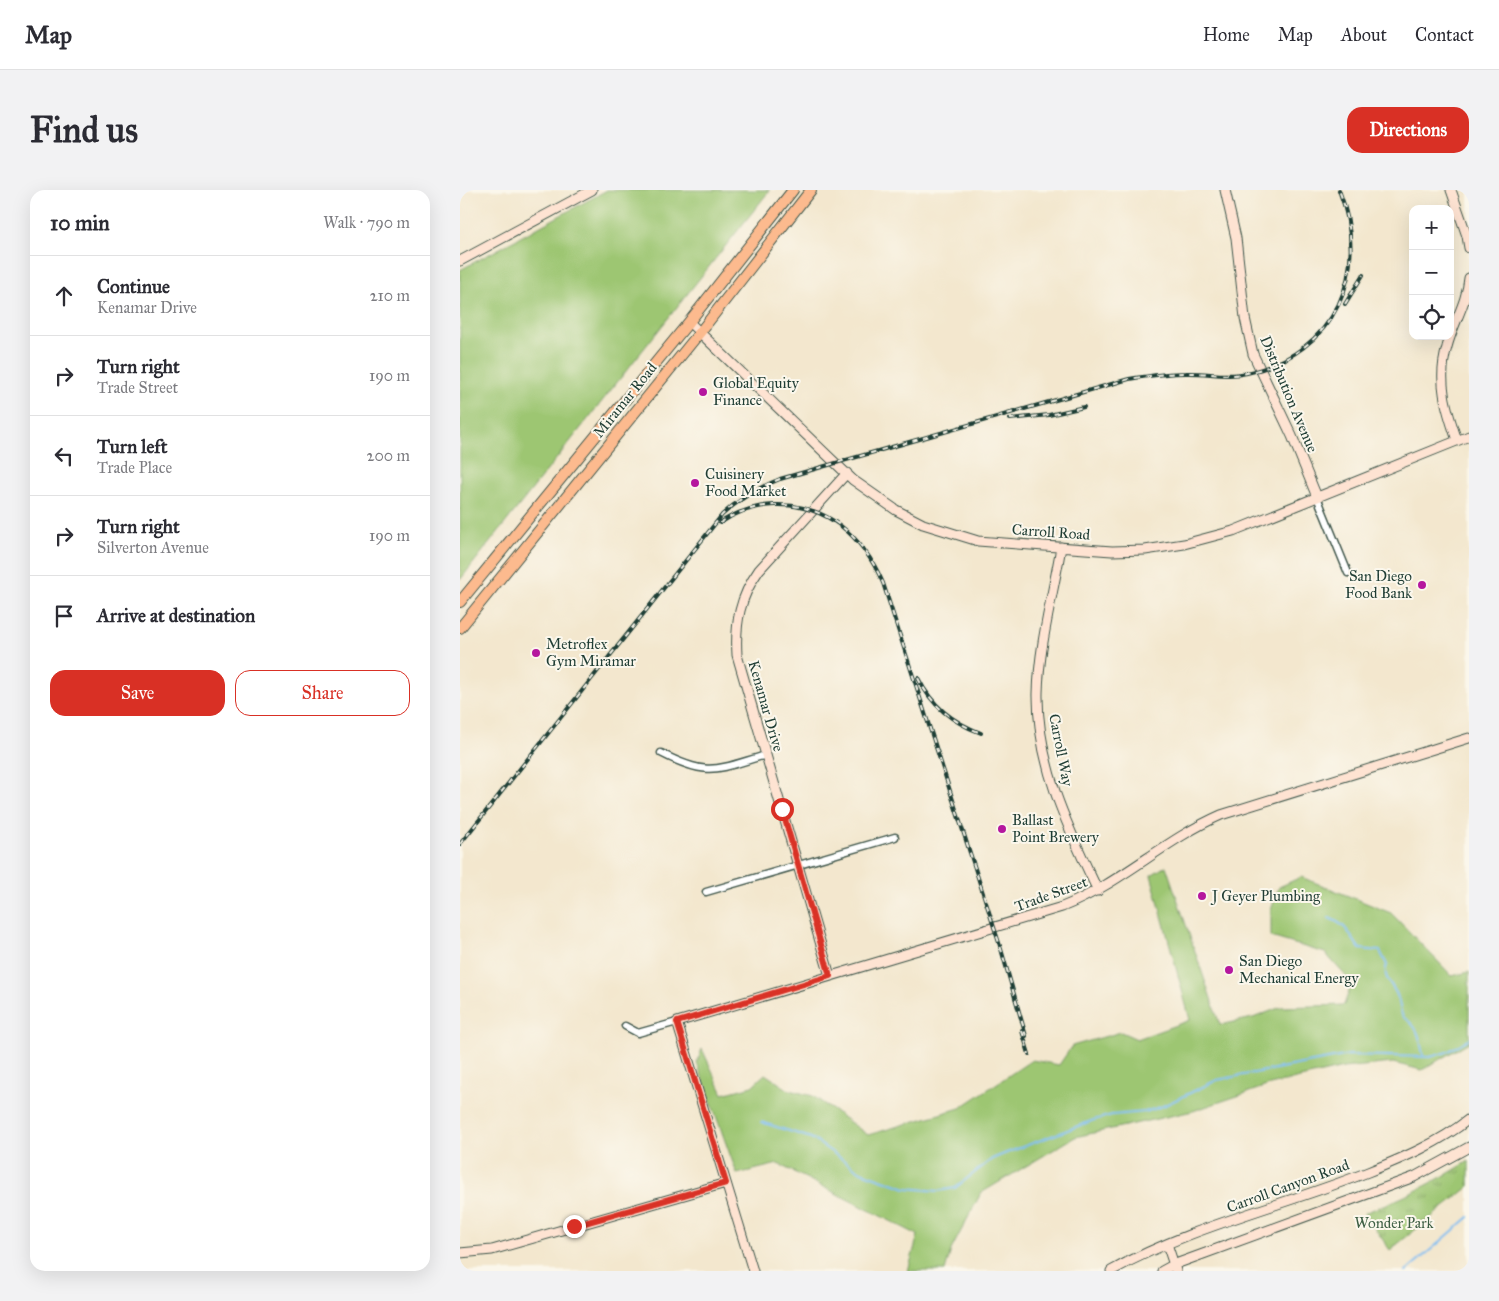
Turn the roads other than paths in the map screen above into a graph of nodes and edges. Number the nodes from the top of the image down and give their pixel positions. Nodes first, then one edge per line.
1 (592, 190) edge
2 (793, 190) edge
3 (811, 190) edge
4 (1225, 190) edge
5 (1451, 190) edge
6 (1469, 248) edge
7 (460, 261) edge
8 (1469, 278) edge
9 (689, 322) junction
10 (701, 331) junction
11 (1469, 436) edge
12 (1457, 440) junction
13 (847, 473) junction
14 (1317, 497) junction
15 (1061, 547) junction
16 (1348, 573) dead end
17 (460, 602) edge
18 (460, 628) edge
19 (1469, 738) edge
20 (661, 753) dead end
21 (766, 755) junction
22 (895, 837) dead end
23 (798, 864) junction
24 (1098, 891) junction
25 (706, 892) dead end
26 (830, 976) junction
27 (677, 1022) junction
28 (626, 1026) dead end
29 (1469, 1119) edge
30 (1469, 1148) edge
31 (726, 1183) junction
32 (1167, 1244) junction
33 (460, 1253) edge
34 (1175, 1268) edge
35 (753, 1271) edge
36 (1112, 1271) edge
37 (1162, 1271) edge

1 - 7 street
2 - 9 main road, Miramar Road
3 - 10 main road, Miramar Road
4 - 14 street, Distribution Avenue
5 - 6 street
8 - 12 street
9 - 10 street, Carroll Road
9 - 17 main road, Miramar Road
10 - 13 street, Carroll Road
10 - 18 main road, Miramar Road
11 - 12 street, Carroll Road
12 - 14 street, Carroll Road
13 - 15 street, Carroll Road
13 - 21 street, Kenamar Drive
14 - 15 street, Carroll Road
14 - 16 street, Distribution Avenue
15 - 24 street, Carroll Way
19 - 24 street, Trade Street
20 - 21 street
21 - 23 street, Kenamar Drive
22 - 23 street
23 - 25 street
23 - 26 street, Kenamar Drive
24 - 26 street, Trade Street
26 - 27 street, Trade Street
27 - 28 street, Trade Street
27 - 31 street
29 - 32 street, Carroll Canyon Road
30 - 34 street
31 - 33 street
31 - 35 street
32 - 34 street
32 - 36 street, Carroll Canyon Road
34 - 37 street

